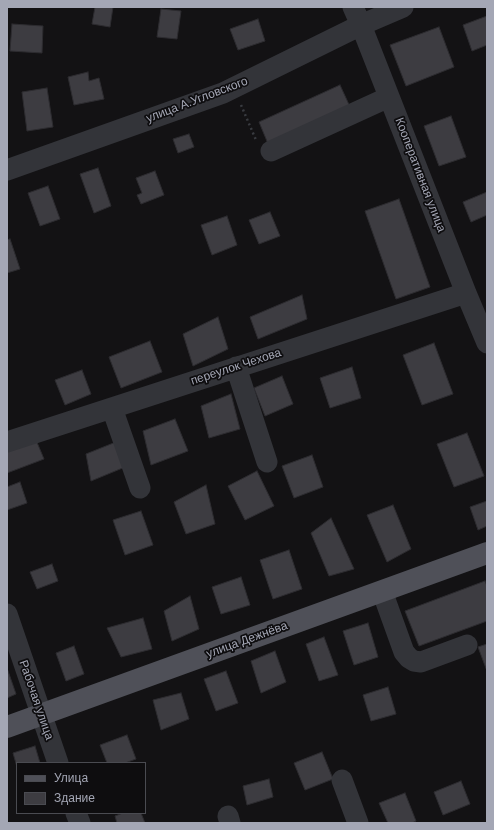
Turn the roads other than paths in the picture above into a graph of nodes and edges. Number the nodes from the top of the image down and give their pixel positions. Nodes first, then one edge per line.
1 (403, 7) edge
2 (357, 16) edge
3 (389, 97) junction
4 (271, 151) road end
5 (7, 170) edge
6 (466, 293) junction
7 (487, 343) edge
8 (236, 367) junction
9 (112, 408) junction
10 (7, 442) edge
11 (267, 462) dead end
12 (140, 488) dead end
13 (487, 553) edge
14 (382, 591) junction
15 (7, 614) edge
16 (467, 645) dead end
17 (41, 714) junction
18 (7, 727) edge
19 (58, 762) edge
20 (342, 780) dead end
21 (358, 823) edge

1 - 2 street, улица А.Угловского
2 - 3 street, Кооперативная улица
2 - 5 street, улица А.Угловского
3 - 4 street
3 - 6 street, Кооперативная улица
6 - 7 street, Кооперативная улица
6 - 8 street, переулок Чехова
8 - 9 street, переулок Чехова
8 - 11 street
9 - 10 street, переулок Чехова
9 - 12 street
13 - 14 main road, улица Дежнёва
14 - 16 street
14 - 17 main road, улица Дежнёва
15 - 17 street, Рабочая улица
17 - 18 main road, улица Дежнёва
17 - 19 street, Рабочая улица
20 - 21 street

